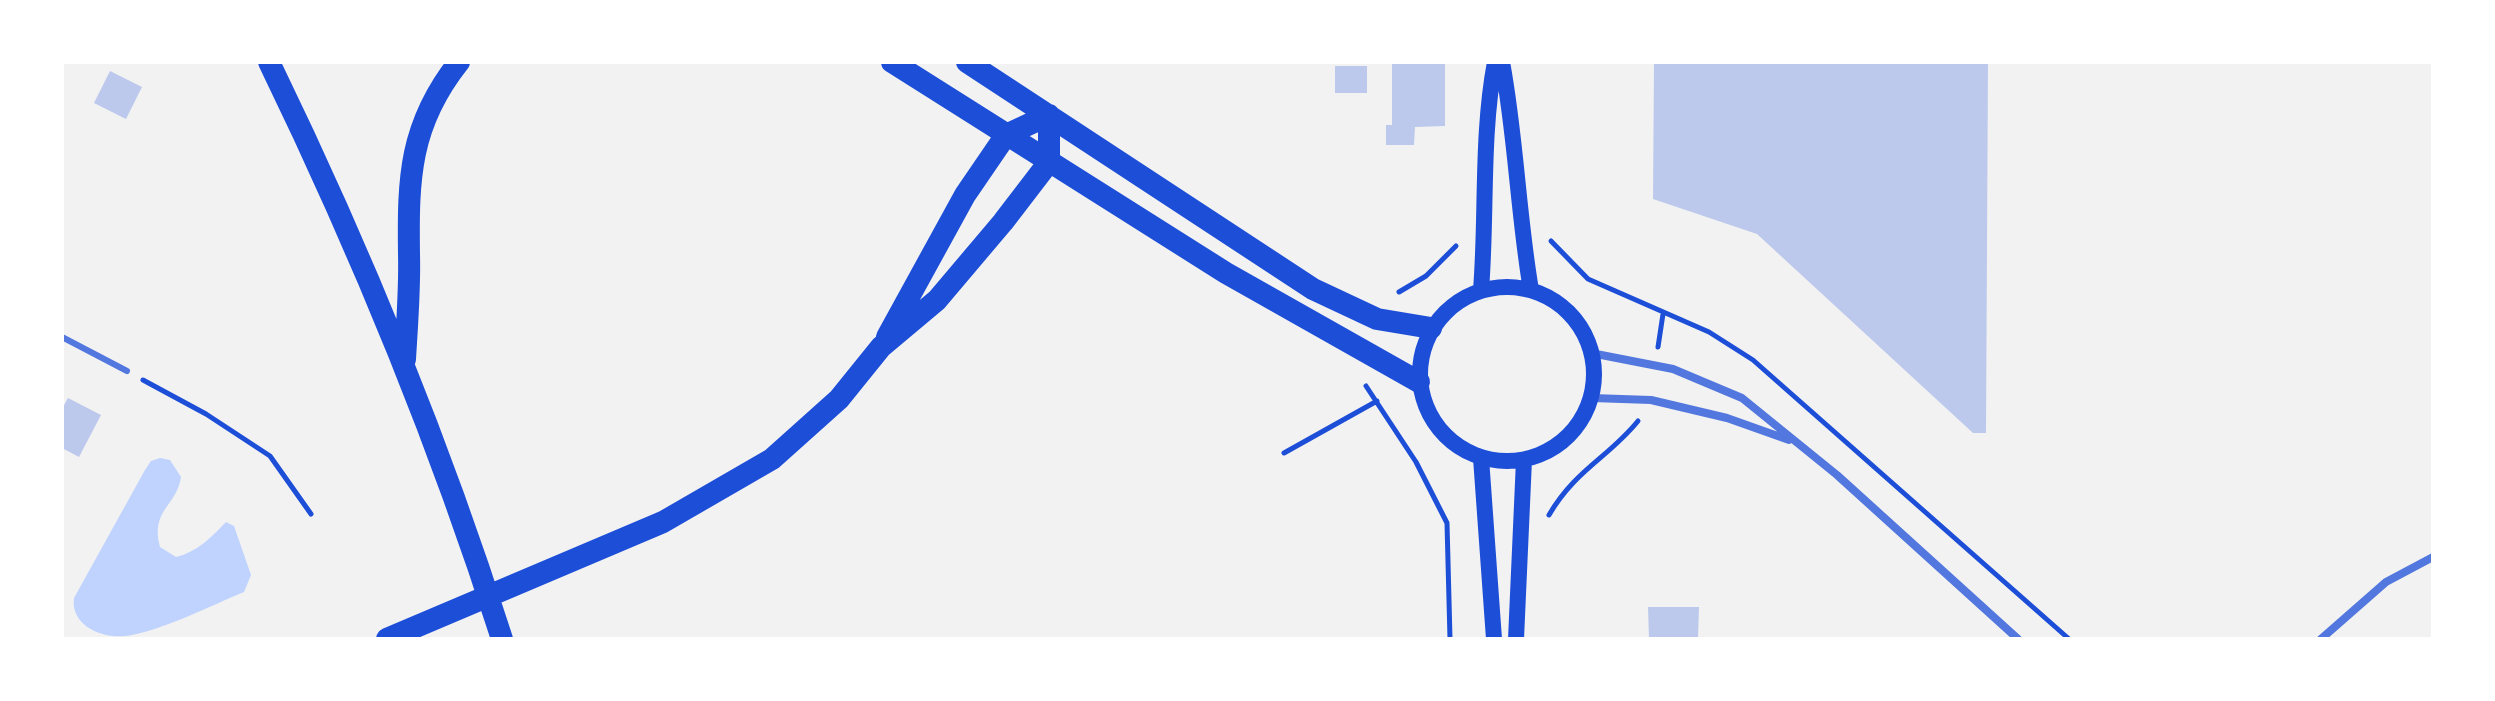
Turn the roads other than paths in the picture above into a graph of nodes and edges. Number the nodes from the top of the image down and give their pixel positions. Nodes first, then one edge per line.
1 (269, 62) edge
2 (459, 62) edge
3 (892, 62) edge
4 (967, 62) edge
5 (1495, 62) edge
6 (1502, 62) edge
7 (1049, 115) junction
8 (1006, 135) junction
9 (1049, 162) junction
10 (1481, 290) junction
11 (1531, 290) junction
12 (1431, 328) junction
13 (62, 337) edge
14 (881, 347) junction
15 (1591, 353) junction
16 (405, 369) junction
17 (127, 371) road end
18 (1419, 382) junction
19 (1592, 398) junction
20 (1794, 441) junction
21 (1481, 458) junction
22 (1524, 460) junction
23 (2433, 557) edge
24 (387, 639) edge
25 (502, 639) edge
26 (1494, 639) edge
27 (1516, 639) edge
28 (2018, 639) edge
29 (2321, 639) edge

1 - 16 highway
2 - 16 highway
3 - 8 highway
4 - 7 highway
5 - 10 main road
6 - 11 main road
7 - 8 highway
7 - 9 highway
7 - 12 highway
8 - 9 highway
8 - 14 highway
9 - 14 highway
9 - 18 highway
10 - 11 main road
10 - 12 main road
11 - 15 main road
12 - 18 main road
13 - 17 lane
14 - 24 highway
15 - 19 main road
15 - 20 street
16 - 25 highway
18 - 21 main road
19 - 20 street
19 - 22 main road
20 - 28 street
21 - 22 main road
21 - 26 main road
22 - 27 main road
23 - 29 street

